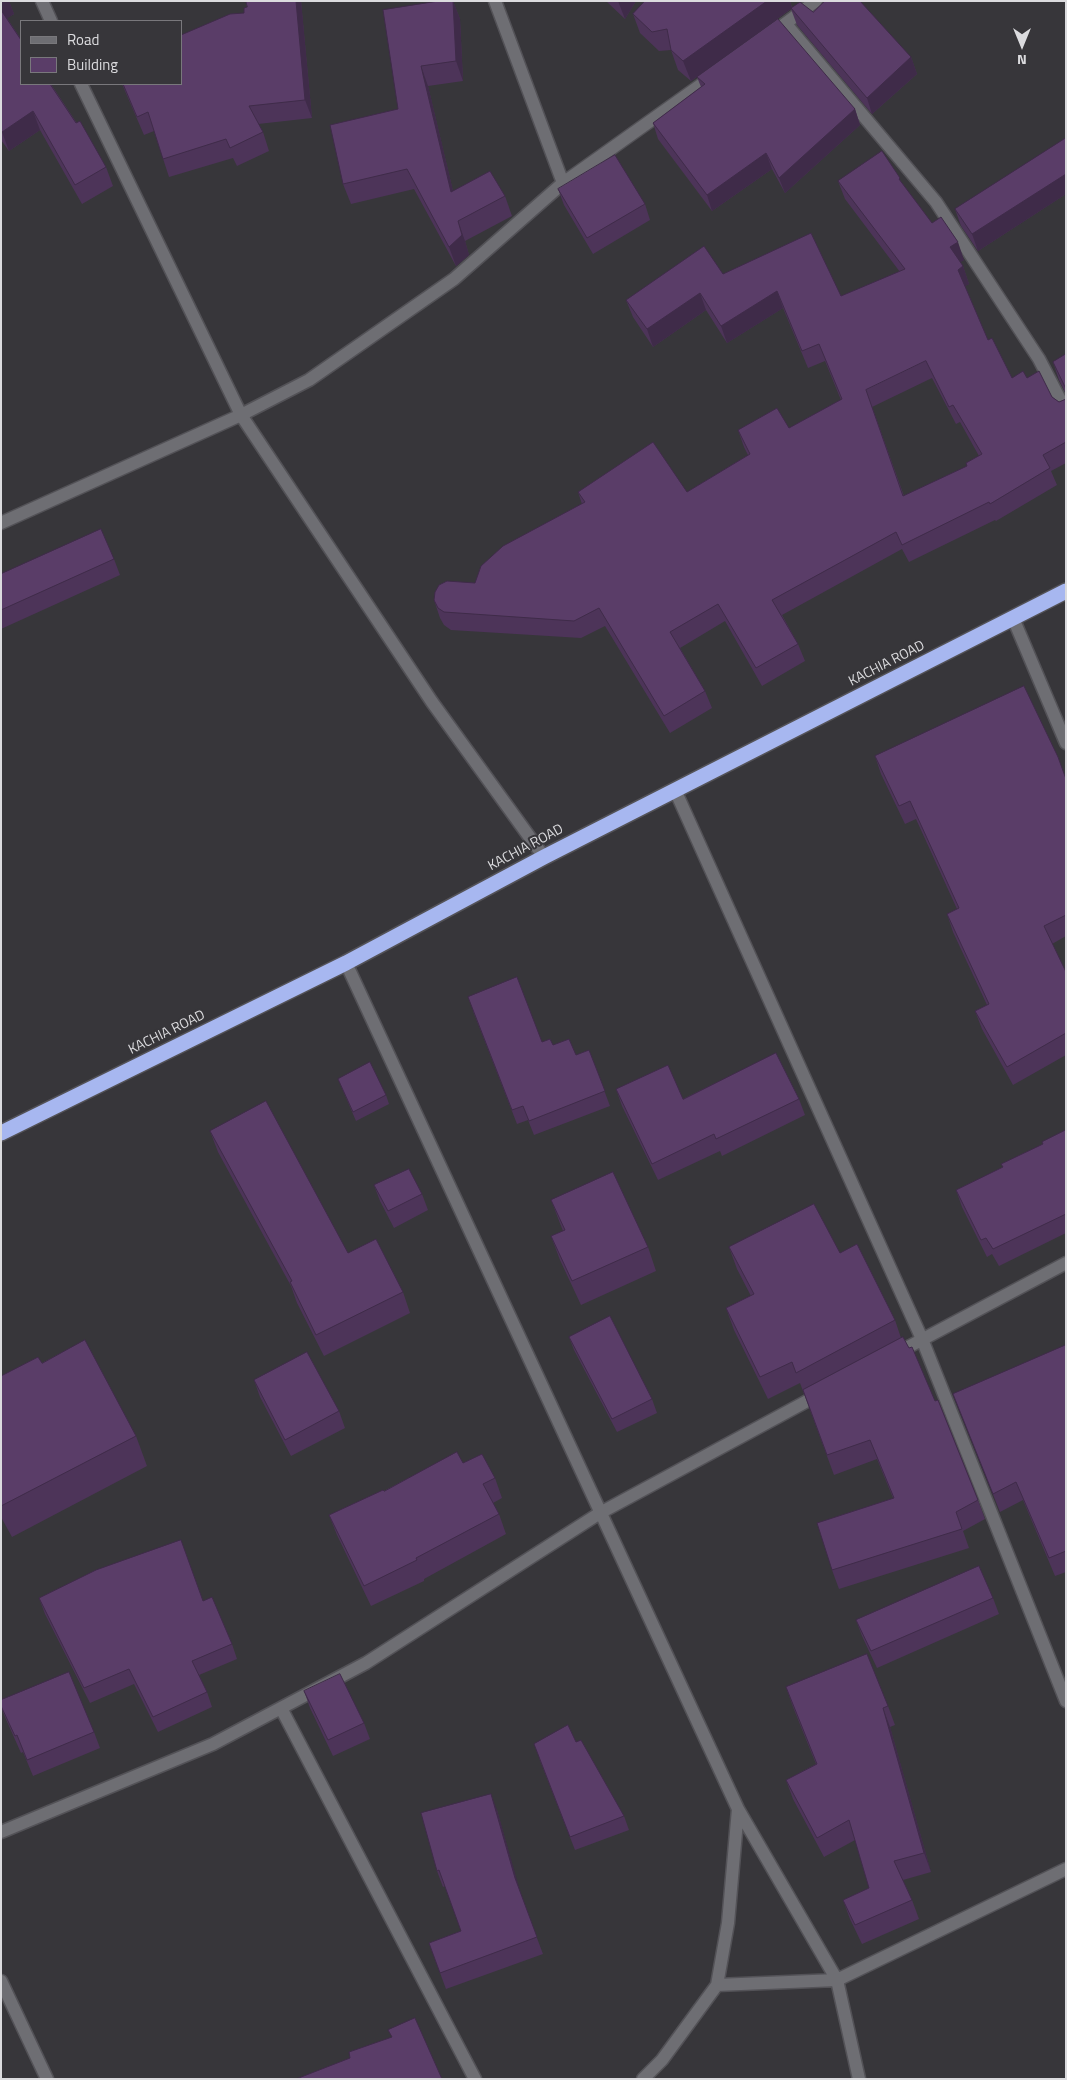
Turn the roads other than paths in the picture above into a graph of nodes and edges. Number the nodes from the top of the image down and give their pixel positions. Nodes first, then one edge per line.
1 (42, 1) edge
2 (495, 1) edge
3 (816, 1) edge
4 (51, 20) edge
5 (786, 24) junction
6 (762, 41) edge
7 (722, 69) edge
8 (81, 85) edge
9 (563, 183) junction
10 (1066, 411) edge
11 (241, 415) junction
12 (1, 523) edge
13 (1066, 591) edge
14 (1013, 618) junction
15 (1066, 743) edge
16 (675, 790) junction
17 (544, 857) junction
18 (346, 963) junction
19 (1, 1132) edge
20 (1066, 1263) edge
21 (922, 1340) junction
22 (887, 1358) edge
23 (835, 1386) edge
24 (600, 1512) junction
25 (1066, 1701) edge
26 (281, 1708) junction
27 (738, 1809) junction
28 (1, 1832) edge
29 (1066, 1869) edge
30 (837, 1980) junction
31 (1, 1981) edge
32 (716, 1985) junction
33 (46, 2079) edge
34 (475, 2079) edge
35 (643, 2079) edge
36 (859, 2079) edge

1 - 4 street
2 - 9 street
3 - 5 street
5 - 6 street
5 - 10 street
7 - 9 street
8 - 11 street
9 - 11 street
11 - 12 street
11 - 17 street
13 - 14 highway, KACHIA ROAD
14 - 15 street
14 - 16 highway, KACHIA ROAD
16 - 17 highway, KACHIA ROAD
16 - 21 street
17 - 18 highway, KACHIA ROAD
18 - 19 highway, KACHIA ROAD
18 - 24 street
20 - 21 street
21 - 22 street
21 - 25 street
23 - 24 street
24 - 26 street
24 - 27 street
26 - 28 street
26 - 34 street
27 - 30 street
27 - 32 street
29 - 30 street
30 - 32 street
30 - 36 street
31 - 33 street
32 - 35 street

